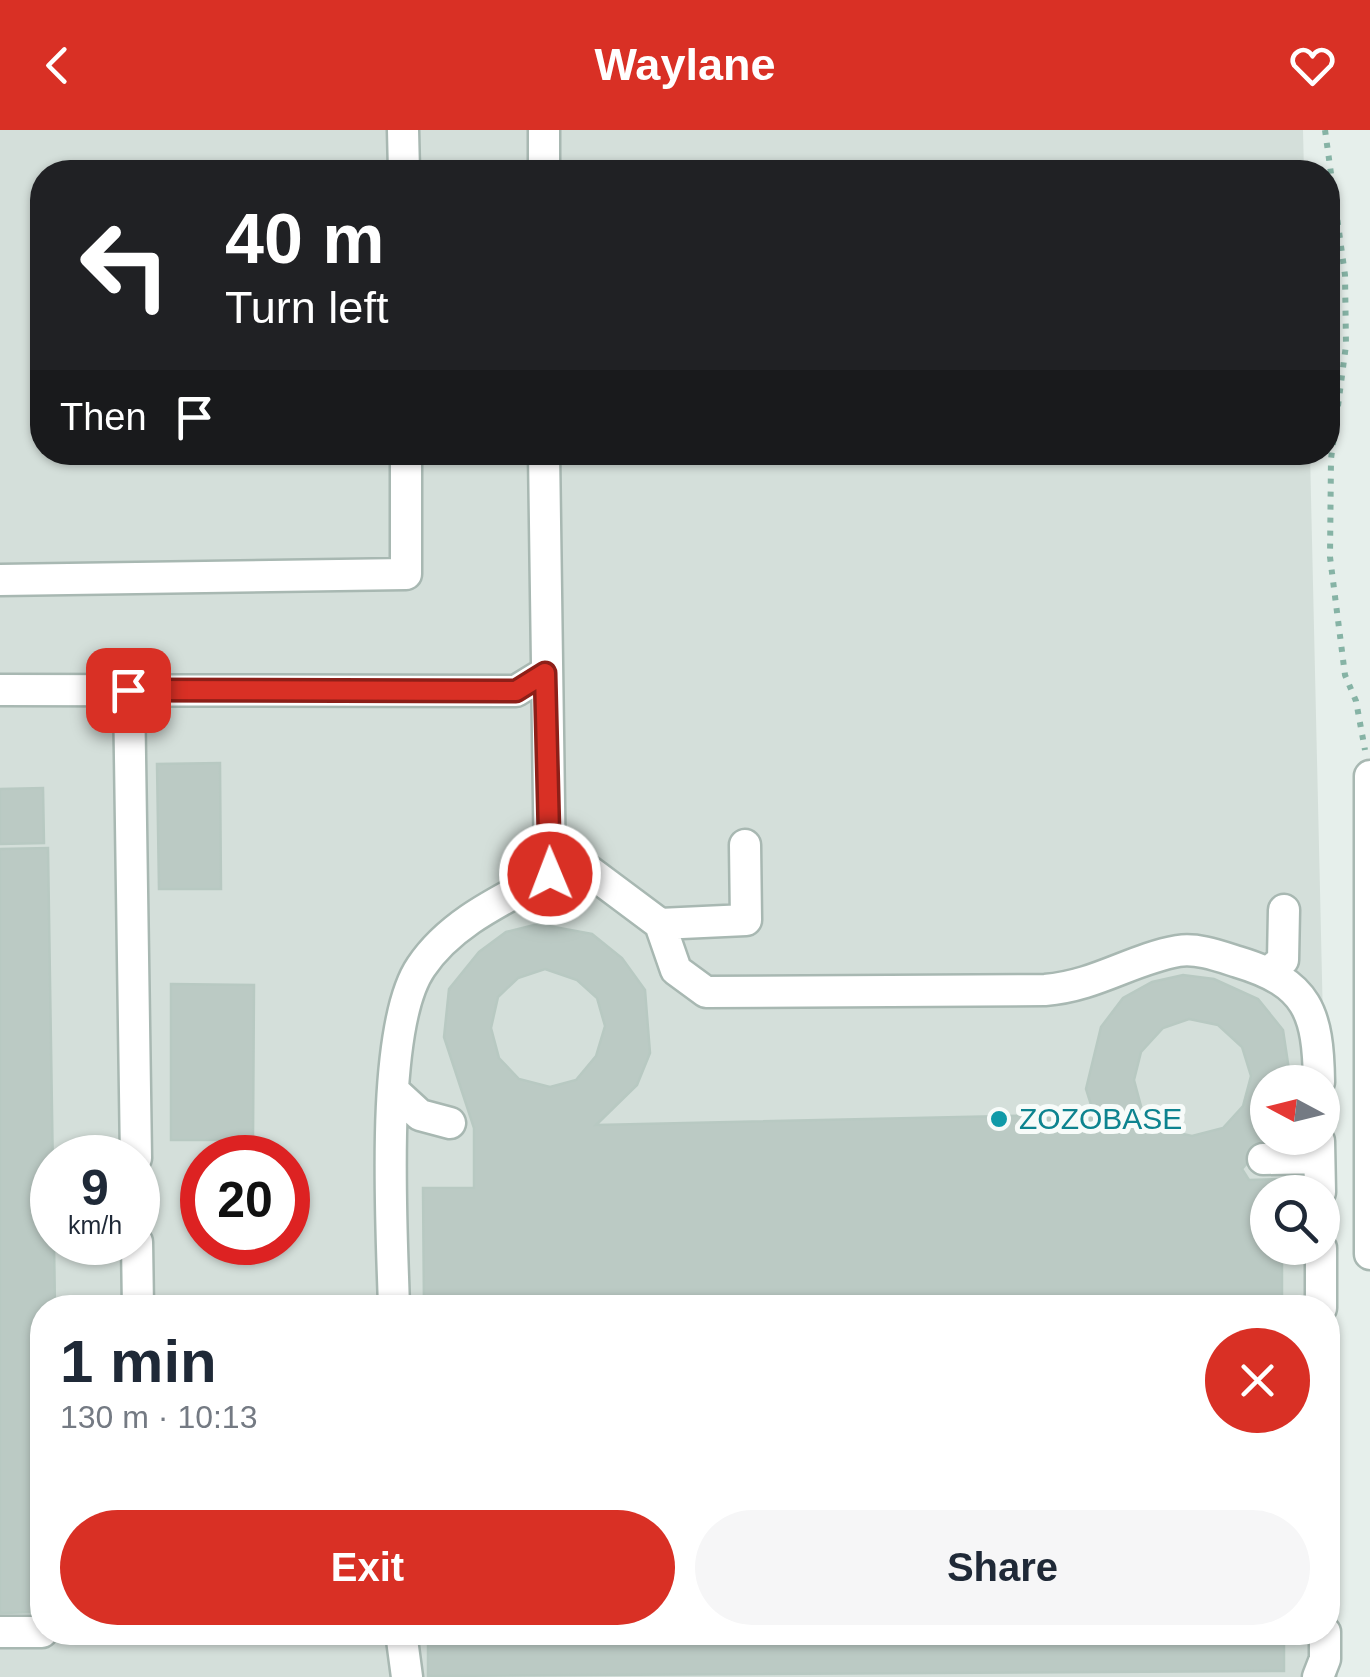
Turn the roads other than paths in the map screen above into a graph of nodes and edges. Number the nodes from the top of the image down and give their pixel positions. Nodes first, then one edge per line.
1 (404, 130) edge
2 (544, 130) edge
3 (404, 160) edge
4 (544, 160) edge
5 (406, 465) edge
6 (544, 465) edge
7 (0, 580) edge
8 (545, 673) junction
9 (0, 690) edge
10 (128, 690) junction
11 (1369, 776) edge
12 (745, 846) dead end
13 (550, 874) junction
14 (1284, 910) dead end
15 (660, 924) junction
16 (1270, 971) junction
17 (1318, 1065) edge
18 (395, 1092) junction
19 (450, 1123) dead end
20 (136, 1135) edge
21 (1283, 1155) edge
22 (1263, 1159) dead end
23 (1370, 1254) edge
24 (137, 1265) edge
25 (1320, 1265) edge
26 (138, 1295) edge
27 (394, 1295) edge
28 (1321, 1295) edge
29 (0, 1632) edge
30 (30, 1632) edge
31 (402, 1645) edge
32 (1324, 1645) edge
33 (406, 1677) edge
34 (1318, 1677) edge

1 - 3 street
2 - 4 street
5 - 7 street
6 - 8 street
8 - 10 street
8 - 13 street
9 - 10 street
10 - 20 street
11 - 23 street
12 - 15 street
13 - 15 street
13 - 18 street
14 - 16 street
15 - 16 street
16 - 17 street
18 - 19 street
18 - 27 street
21 - 22 street
24 - 26 street
25 - 28 street
29 - 30 street
31 - 33 street
32 - 34 street

